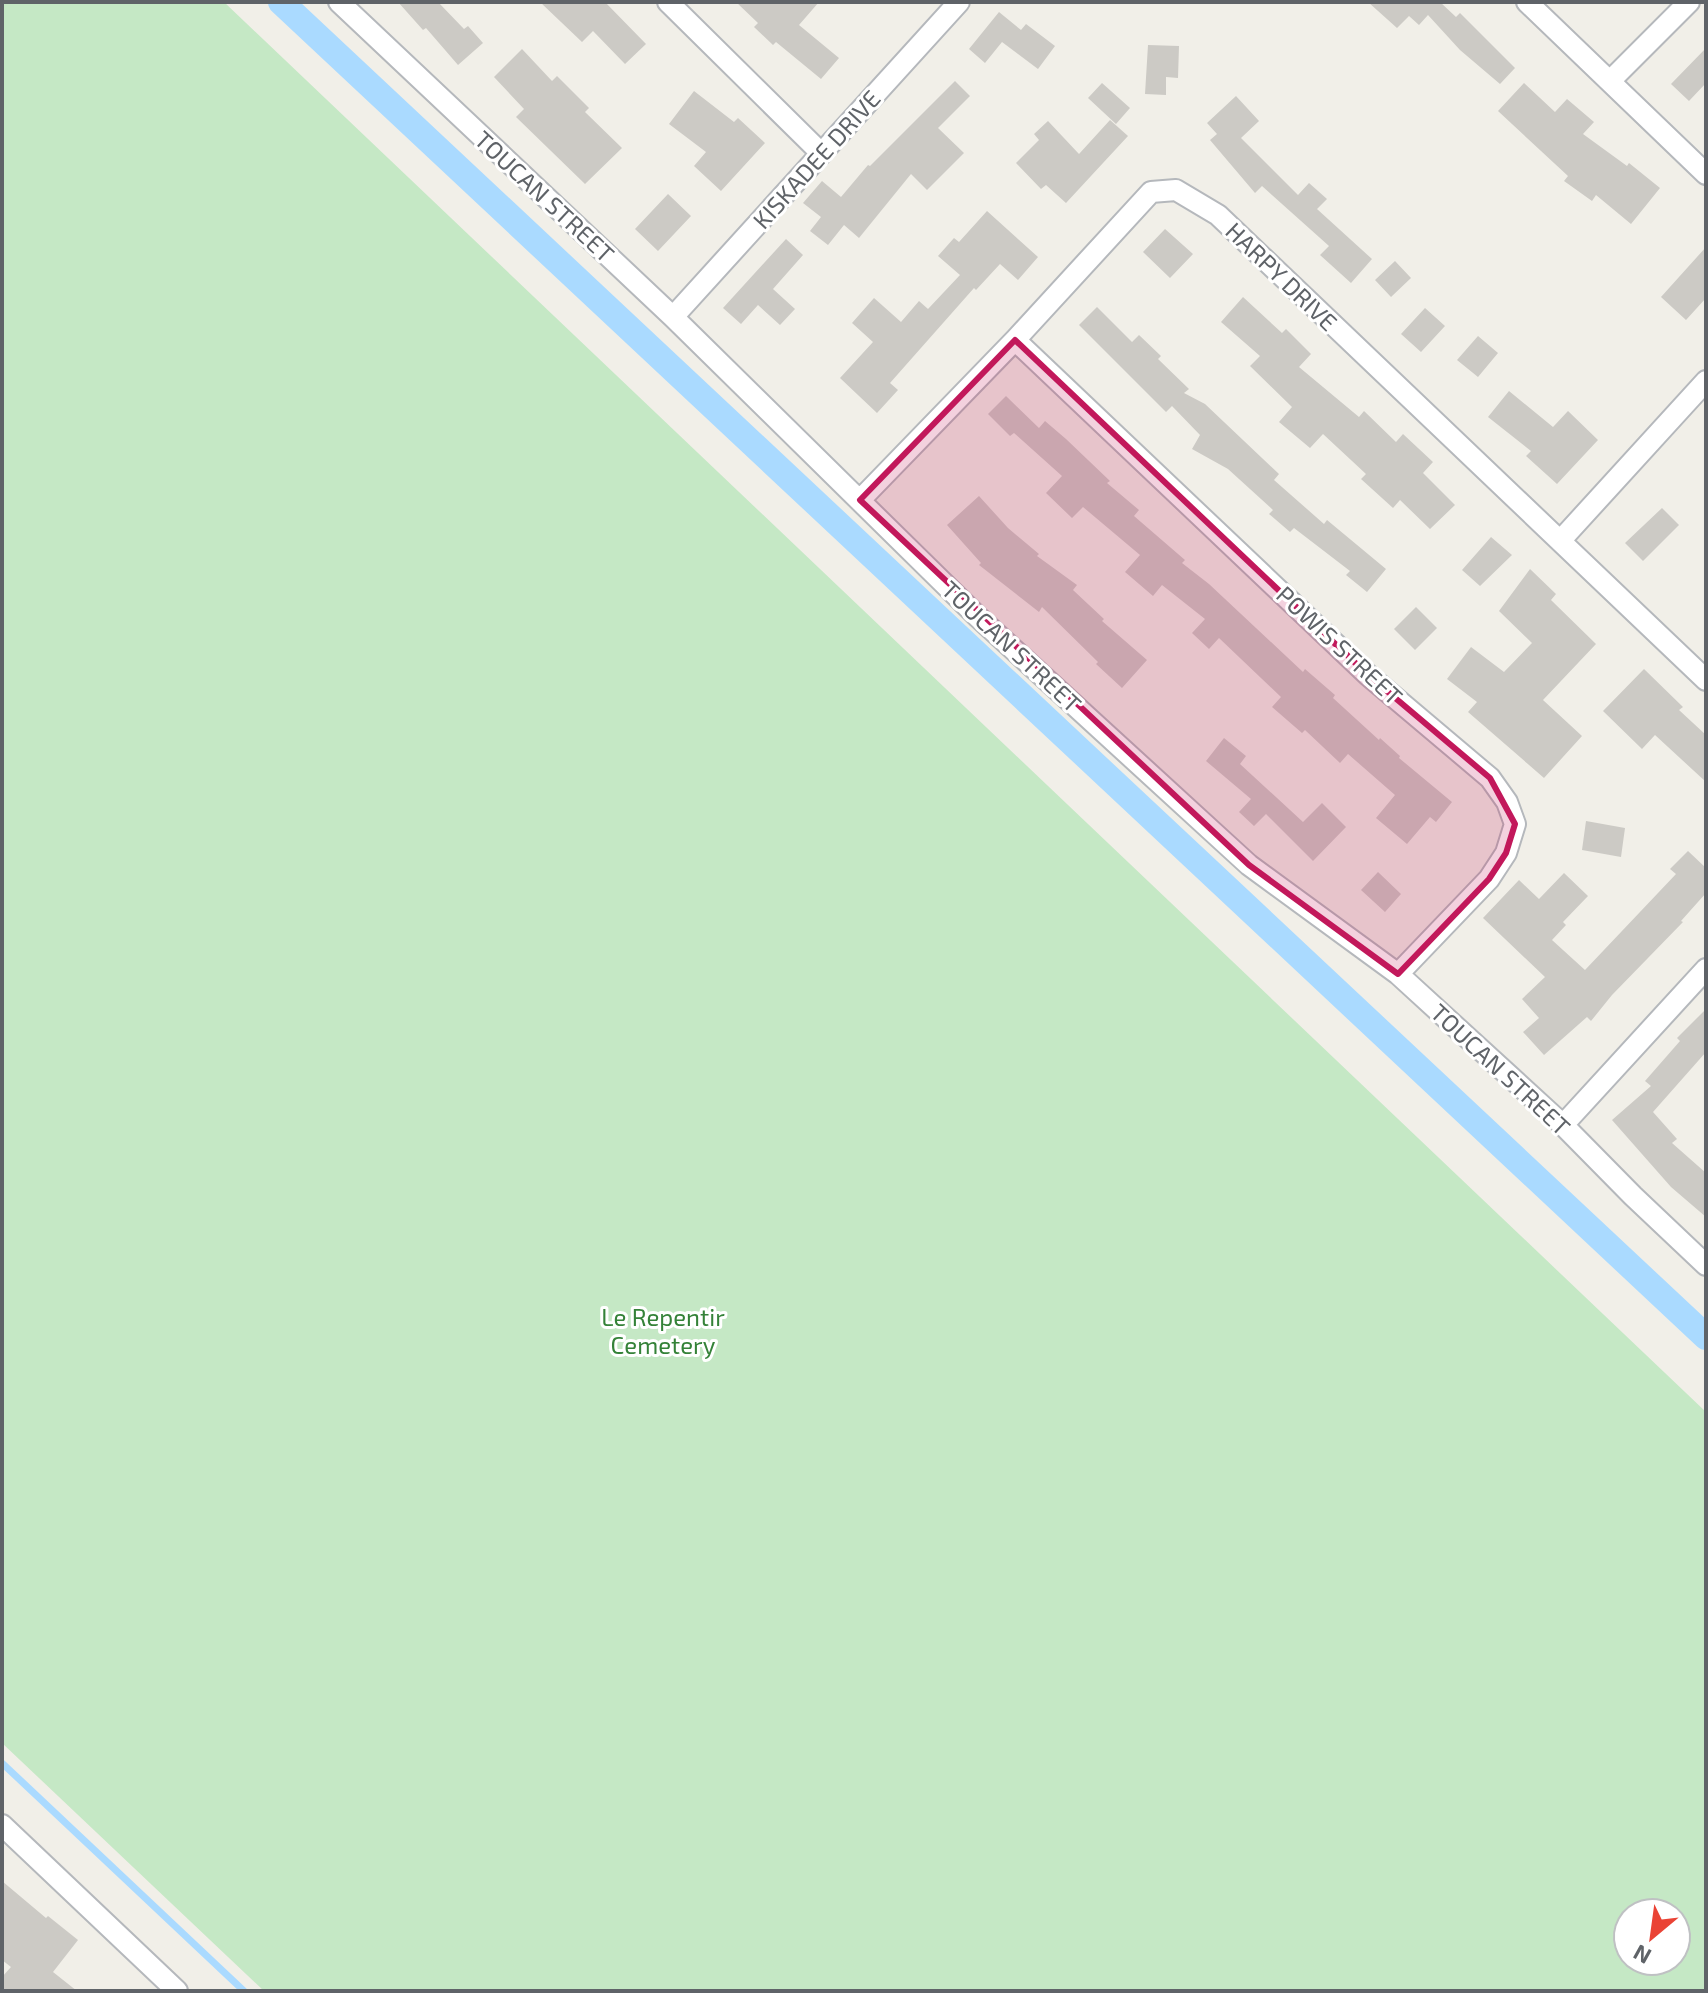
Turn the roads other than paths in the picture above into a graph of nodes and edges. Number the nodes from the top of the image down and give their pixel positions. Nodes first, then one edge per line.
1 (339, 2) edge
2 (668, 2) edge
3 (959, 2) edge
4 (1527, 2) edge
5 (1689, 2) edge
6 (1610, 81) junction
7 (821, 153) junction
8 (1706, 174) edge
9 (673, 317) junction
10 (1015, 340) junction
11 (1706, 381) edge
12 (860, 500) junction
13 (1560, 541) junction
14 (1706, 680) edge
15 (1706, 969) edge
16 (1398, 974) junction
17 (1563, 1125) junction
18 (1706, 1265) edge
19 (2, 1825) edge
20 (177, 1991) edge

1 - 9 street, TOUCAN STREET
2 - 7 street
3 - 7 street, KISKADEE DRIVE
4 - 6 street
5 - 6 street
6 - 8 street
7 - 9 street, KISKADEE DRIVE
9 - 12 street, TOUCAN STREET
10 - 12 street, HARPY DRIVE
10 - 13 street, HARPY DRIVE
10 - 16 street, POWIS STREET
11 - 13 street
12 - 16 street, TOUCAN STREET
13 - 14 street, HARPY DRIVE
15 - 17 street
16 - 17 street, TOUCAN STREET
17 - 18 street, TOUCAN STREET
19 - 20 street

